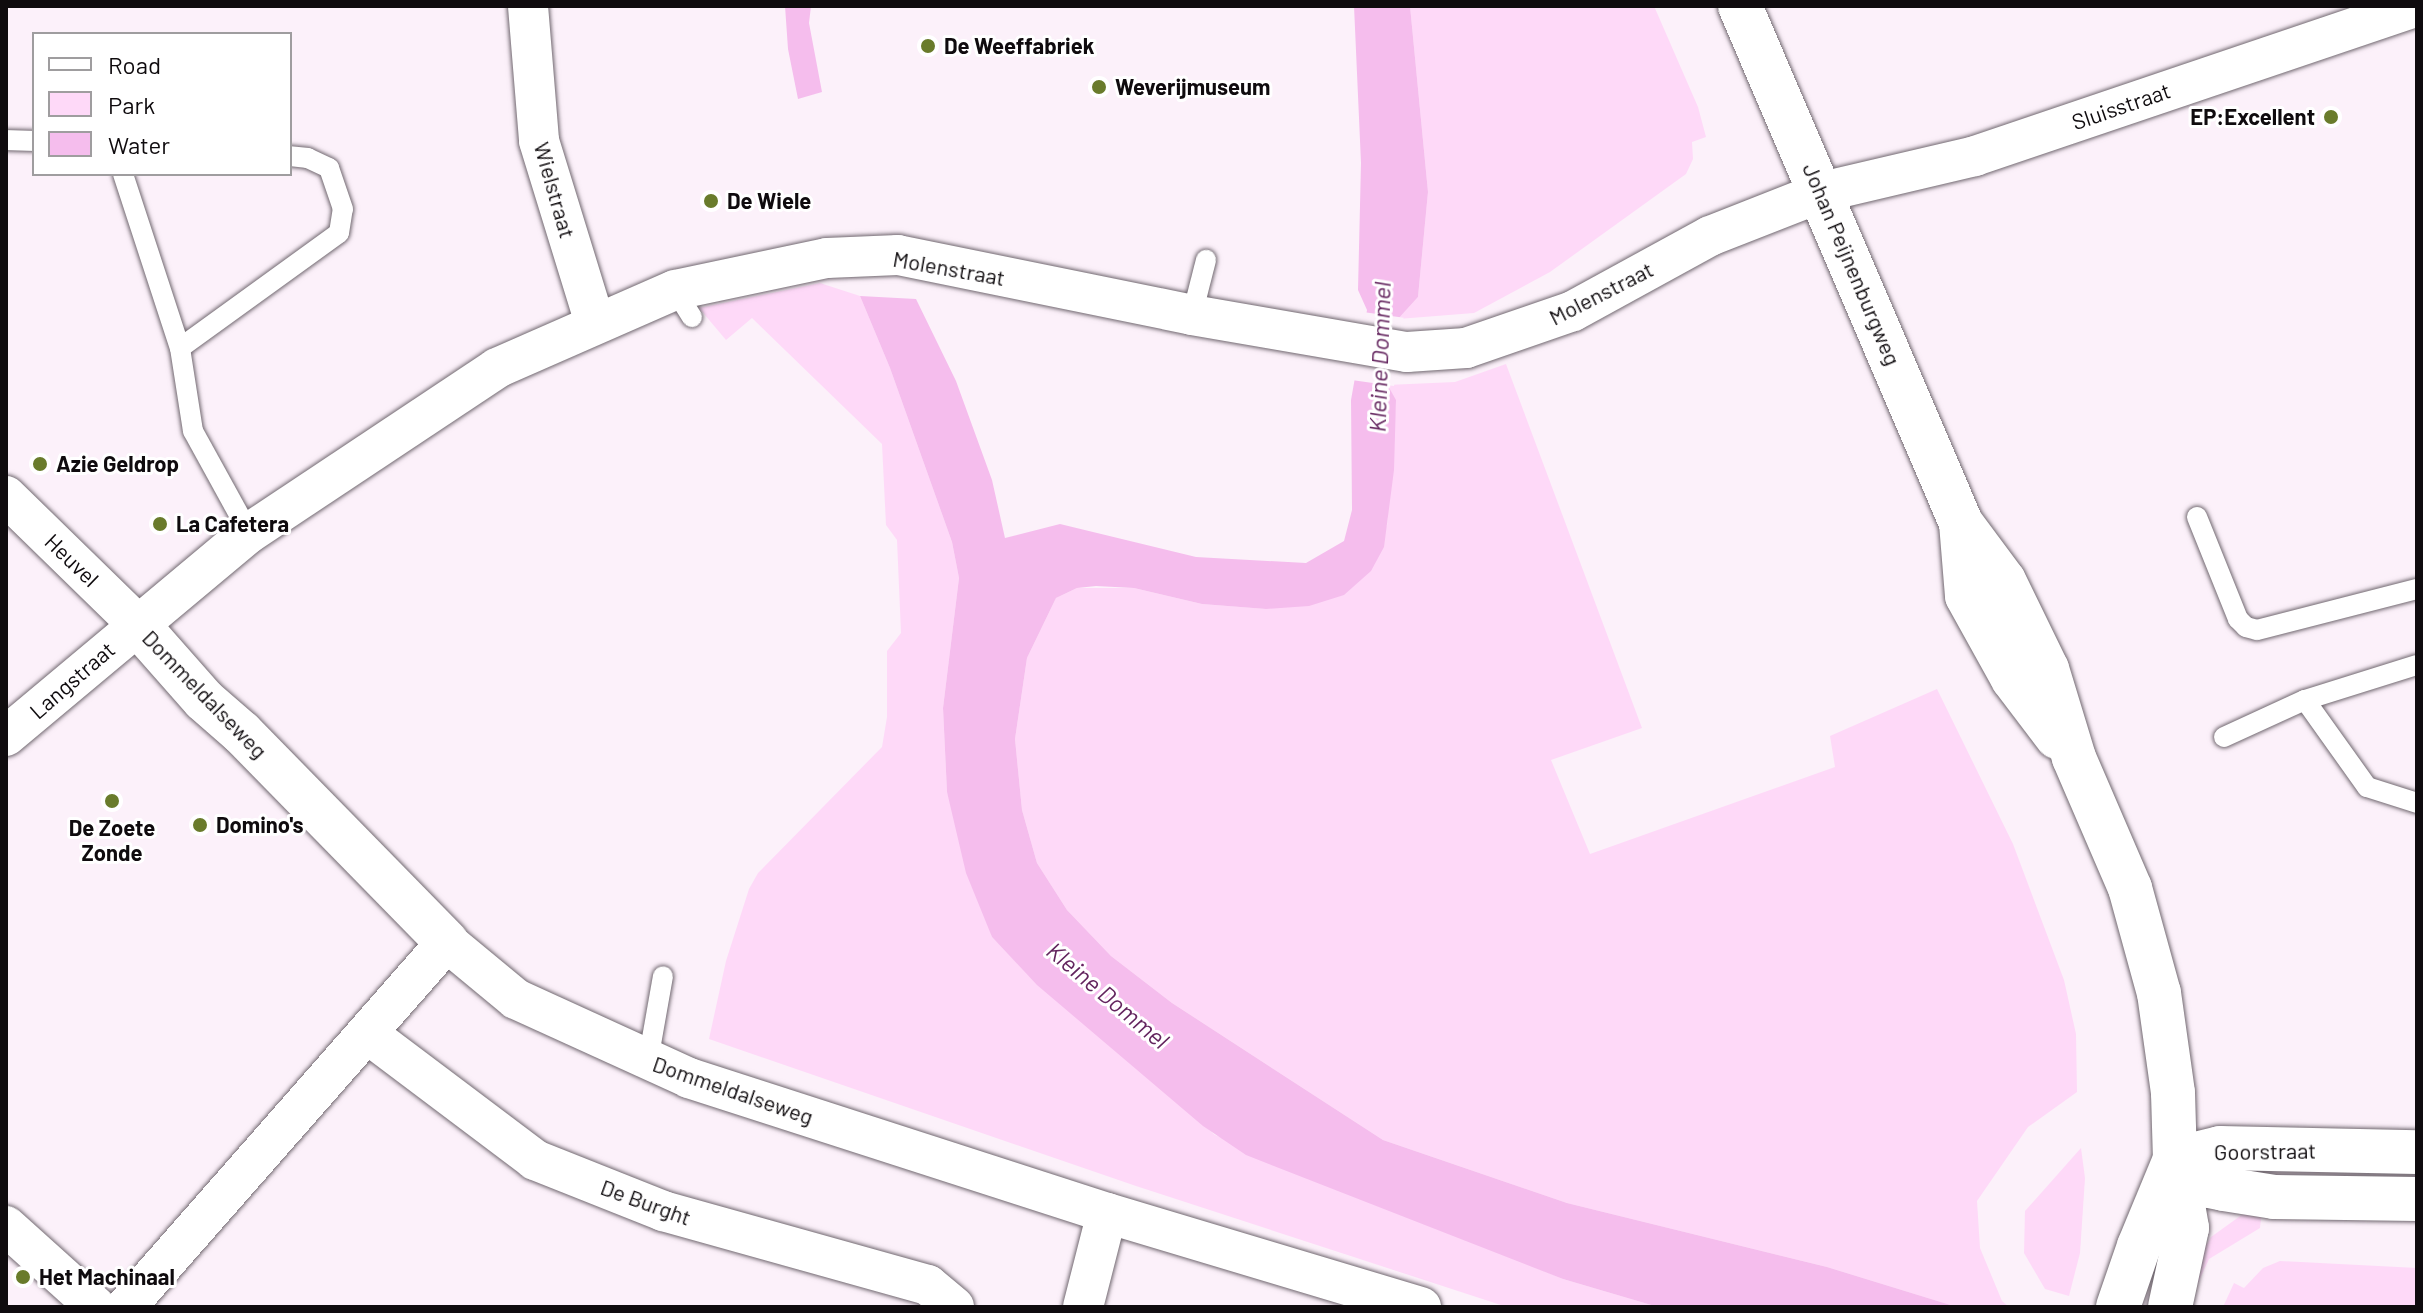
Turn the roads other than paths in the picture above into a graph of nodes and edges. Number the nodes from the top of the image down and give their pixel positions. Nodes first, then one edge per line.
1 (528, 6) edge
2 (1740, 6) edge
3 (2417, 6) edge
4 (6, 140) edge
5 (32, 141) edge
6 (292, 156) edge
7 (124, 176) edge
8 (1822, 192) junction
9 (1206, 260) dead end
10 (1192, 315) junction
11 (595, 323) junction
12 (180, 348) junction
13 (6, 496) edge
14 (2197, 517) dead end
15 (249, 533) junction
16 (2417, 589) edge
17 (137, 624) junction
18 (2417, 665) edge
19 (2305, 700) junction
20 (6, 736) edge
21 (2224, 737) dead end
22 (2417, 803) edge
23 (447, 942) junction
24 (663, 976) dead end
25 (368, 1034) junction
26 (648, 1061) junction
27 (2417, 1152) edge
28 (2175, 1159) junction
29 (2417, 1199) edge
30 (1107, 1213) junction
31 (6, 1226) edge
32 (123, 1305) edge
33 (1088, 1305) edge
34 (2119, 1306) edge
35 (954, 1307) edge
36 (1421, 1307) edge
37 (2170, 1307) edge

1 - 11 street, Wielstraat
2 - 8 main road, Johan Peijnenburgweg
3 - 8 street, Sluisstraat
4 - 5 lane
6 - 12 lane
7 - 12 lane
8 - 10 street, Molenstraat
8 - 28 main road, Johan Peijnenburgweg
9 - 10 lane
10 - 11 street, Molenstraat
11 - 15 street, Molenstraat
12 - 15 lane
13 - 17 street, Heuvel
14 - 16 lane
15 - 17 street, Molenstraat
17 - 20 street, Langstraat
17 - 23 main road, Dommeldalseweg
18 - 19 lane
19 - 21 lane
19 - 22 lane
23 - 25 street
23 - 26 street, Dommeldalseweg
24 - 26 lane
25 - 32 street
25 - 35 street, De Burght
26 - 30 street, Dommeldalseweg
27 - 28 main road, Goorstraat
28 - 29 main road, Goorstraat
28 - 34 main road, Johan Peijnenburgweg
28 - 37 main road, Johan Peijnenburgweg
30 - 33 street
30 - 36 street, Dommeldalseweg
31 - 32 street

